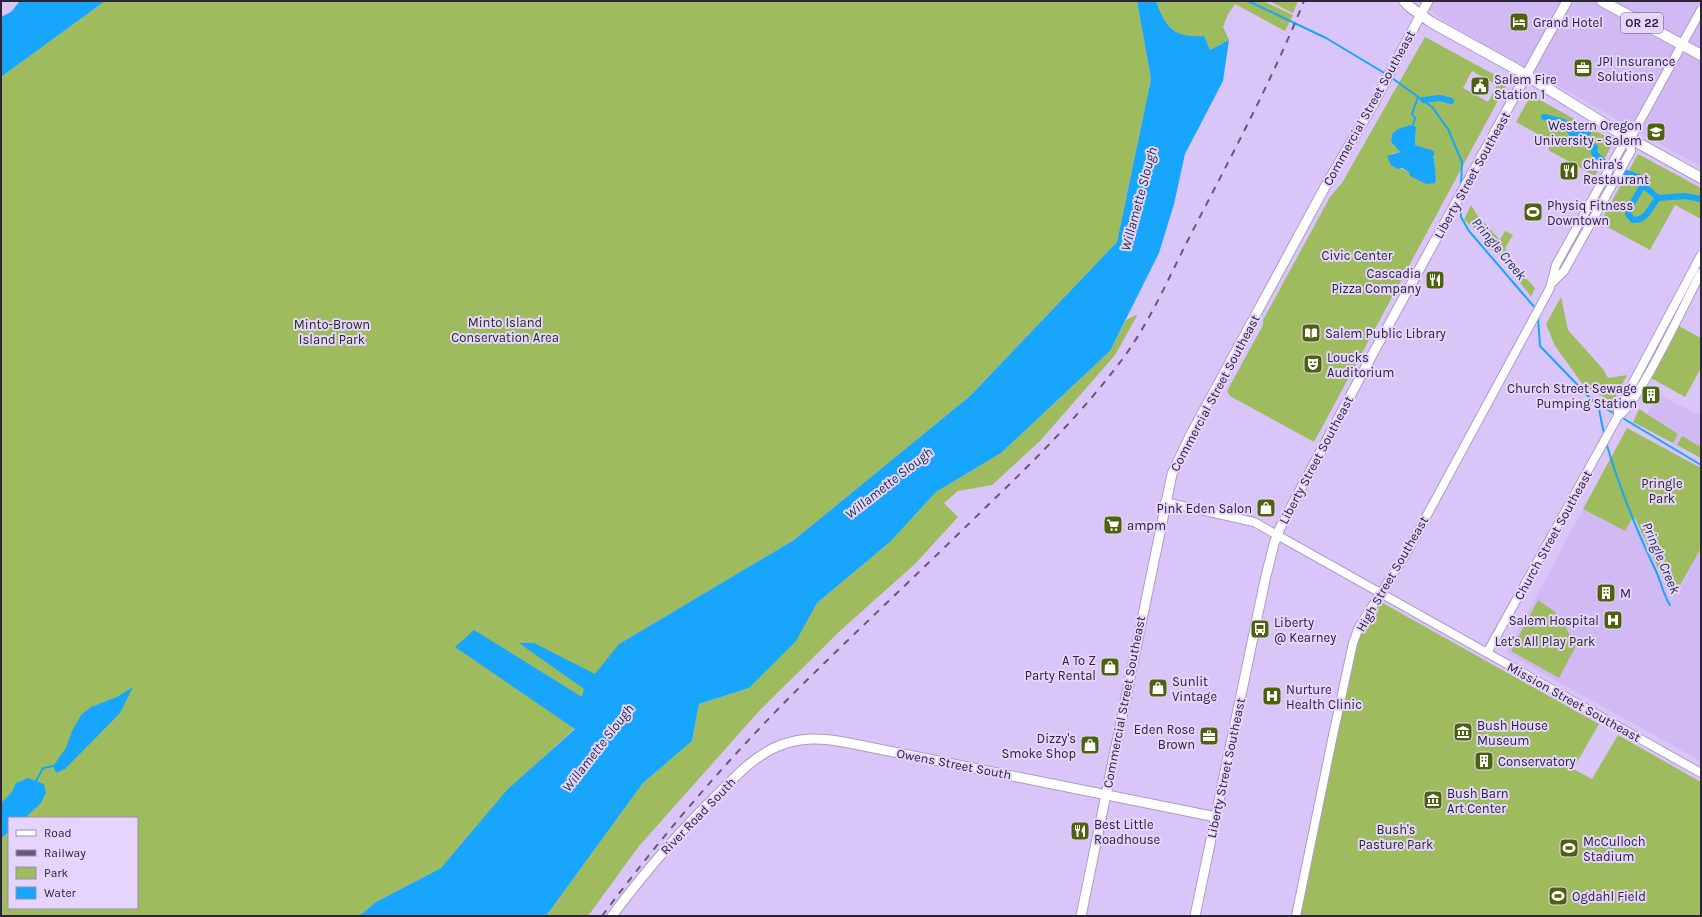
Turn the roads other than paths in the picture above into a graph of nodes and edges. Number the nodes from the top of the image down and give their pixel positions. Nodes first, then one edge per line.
1 (1428, 1) edge
2 (1567, 1) edge
3 (1602, 1) edge
4 (1407, 4) edge
5 (1701, 10) edge
6 (1420, 15) junction
7 (1413, 28) junction
8 (1682, 44) junction
9 (1701, 55) edge
10 (1526, 76) junction
11 (1630, 139) junction
12 (1701, 178) edge
13 (1701, 255) edge
14 (1701, 273) edge
15 (1625, 406) junction
16 (1165, 502) junction
17 (1277, 535) junction
18 (1381, 593) junction
19 (1487, 653) junction
20 (802, 739) joint
21 (1701, 773) edge
22 (1105, 794) junction
23 (1216, 817) junction
24 (612, 916) edge
25 (1082, 916) edge
26 (1195, 916) edge
27 (1296, 916) edge

1 - 6 main road, Commercial Street Southeast
2 - 10 main road, Liberty Street Southeast
3 - 8 highway, OR 22
4 - 6 highway
4 - 7 main road
5 - 8 street, High Street Southeast
6 - 7 main road, Commercial Street Southeast
6 - 10 highway
7 - 16 main road, Commercial Street Southeast
8 - 9 highway, OR 22
8 - 11 street, High Street Southeast
10 - 11 highway
10 - 17 main road, Liberty Street Southeast
11 - 12 highway
11 - 18 street, High Street Southeast
13 - 15 street, Church Street Southeast
14 - 15 street, Church Street Southeast
15 - 19 street, Church Street Southeast
16 - 17 street, Mission Street Southeast
16 - 22 main road, Commercial Street Southeast
17 - 18 street, Mission Street Southeast
17 - 23 main road, Liberty Street Southeast
18 - 19 street, Mission Street Southeast
18 - 27 street, High Street Southeast
19 - 21 street, Mission Street Southeast
20 - 22 main road, Owens Street South
20 - 24 main road, River Road South
22 - 23 main road, Owens Street South
22 - 25 main road, Commercial Street Southeast
23 - 26 main road, Liberty Street Southeast

